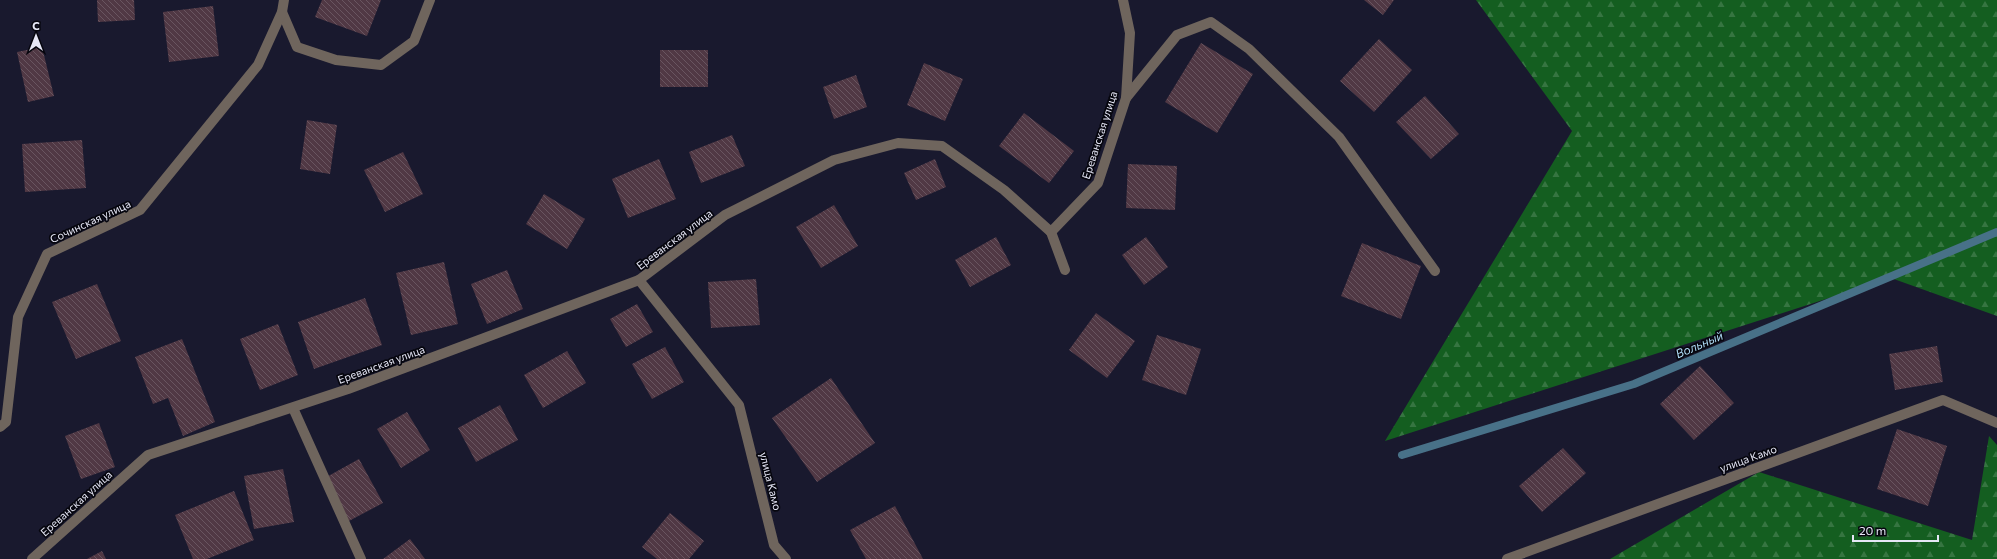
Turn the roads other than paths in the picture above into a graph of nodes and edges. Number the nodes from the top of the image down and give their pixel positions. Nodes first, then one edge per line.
1 (284, 0) edge
2 (430, 0) edge
3 (1123, 0) edge
4 (282, 12) junction
5 (1126, 98) junction
6 (1051, 232) junction
7 (1066, 270) dead end
8 (1435, 271) dead end
9 (640, 280) junction
10 (293, 408) junction
11 (1997, 423) edge
12 (0, 427) edge
13 (32, 559) edge
14 (361, 559) edge
15 (786, 559) edge
16 (1507, 559) edge

1 - 4 street, Сочинская улица
2 - 4 street
3 - 5 street, Ереванская улица
4 - 12 street, Сочинская улица
5 - 6 street, Ереванская улица
5 - 8 street
6 - 7 street
6 - 9 street, Ереванская улица
9 - 10 street, Ереванская улица
9 - 15 street, улица Камо
10 - 13 street, Ереванская улица
10 - 14 street
11 - 16 street, улица Камо

